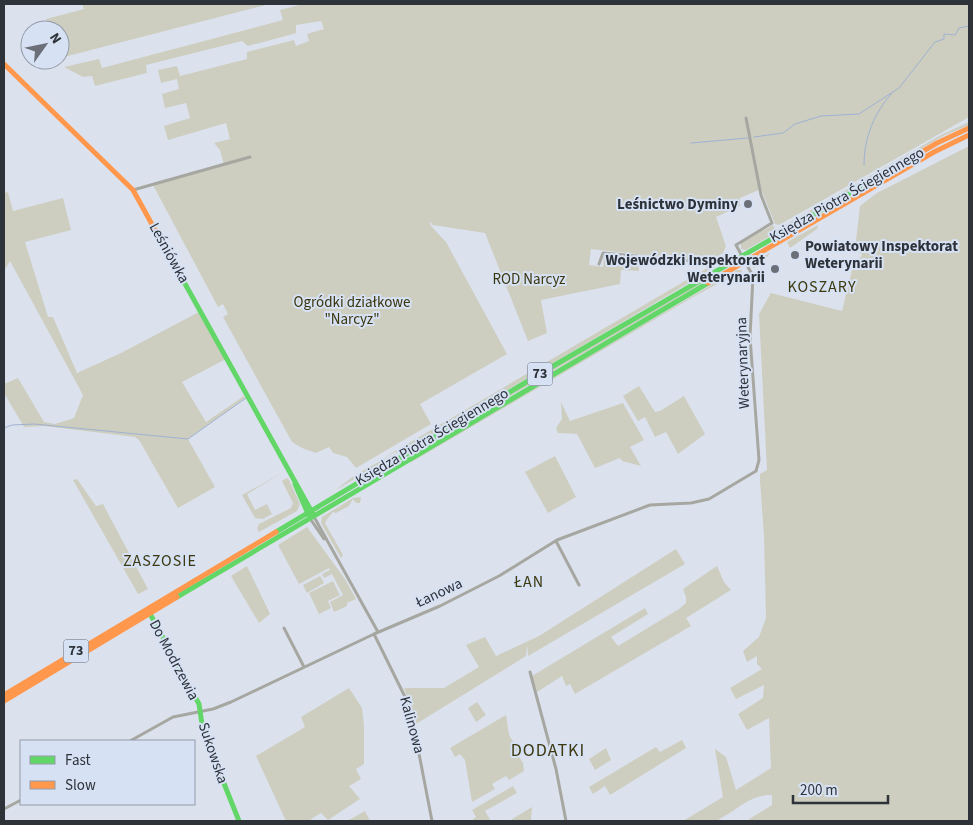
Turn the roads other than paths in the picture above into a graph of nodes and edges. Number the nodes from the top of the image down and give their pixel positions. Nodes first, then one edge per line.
1 (4, 64) edge
2 (746, 118) dead end
3 (969, 128) edge
4 (969, 135) edge
5 (250, 157) dead end
6 (133, 190) junction
7 (596, 251) dead end
8 (603, 253) junction
9 (744, 259) junction
10 (599, 264) dead end
11 (708, 266) dead end
12 (756, 471) joint
13 (310, 513) junction
14 (556, 541) junction
15 (578, 585) dead end
16 (149, 611) junction
17 (284, 628) dead end
18 (376, 633) junction
19 (304, 667) junction
20 (530, 672) dead end
21 (4, 694) edge
22 (4, 702) edge
23 (200, 712) junction
24 (132, 740) edge
25 (20, 801) edge
26 (4, 809) edge
27 (239, 821) edge
28 (432, 821) edge
29 (566, 821) edge

1 - 6 main road, Leśniówka
2 - 9 street
3 - 9 main road, Księdza Piotra Ściegiennego / 73
4 - 9 main road, Księdza Piotra Ściegiennego / 73
5 - 6 street
6 - 13 main road, Leśniówka
7 - 8 street
8 - 10 street
8 - 11 street
9 - 12 street, Weterynaryjna
9 - 13 main road, Księdza Piotra Ściegiennego / 73
12 - 14 street, Łanowa
13 - 16 main road, Księdza Piotra Ściegiennego / 73
13 - 18 street, Kalinowa
14 - 15 street
14 - 18 street, Łanowa
16 - 21 main road, Księdza Piotra Ściegiennego / 73
16 - 22 main road, Księdza Piotra Ściegiennego / 73
16 - 23 main road, Do Modrzewia
17 - 19 street
18 - 19 street, Łanowa
18 - 28 street, Kalinowa
19 - 23 street, Łanowa
20 - 29 street
23 - 24 street, Łanowa
23 - 27 main road, Sukowska
25 - 26 street

